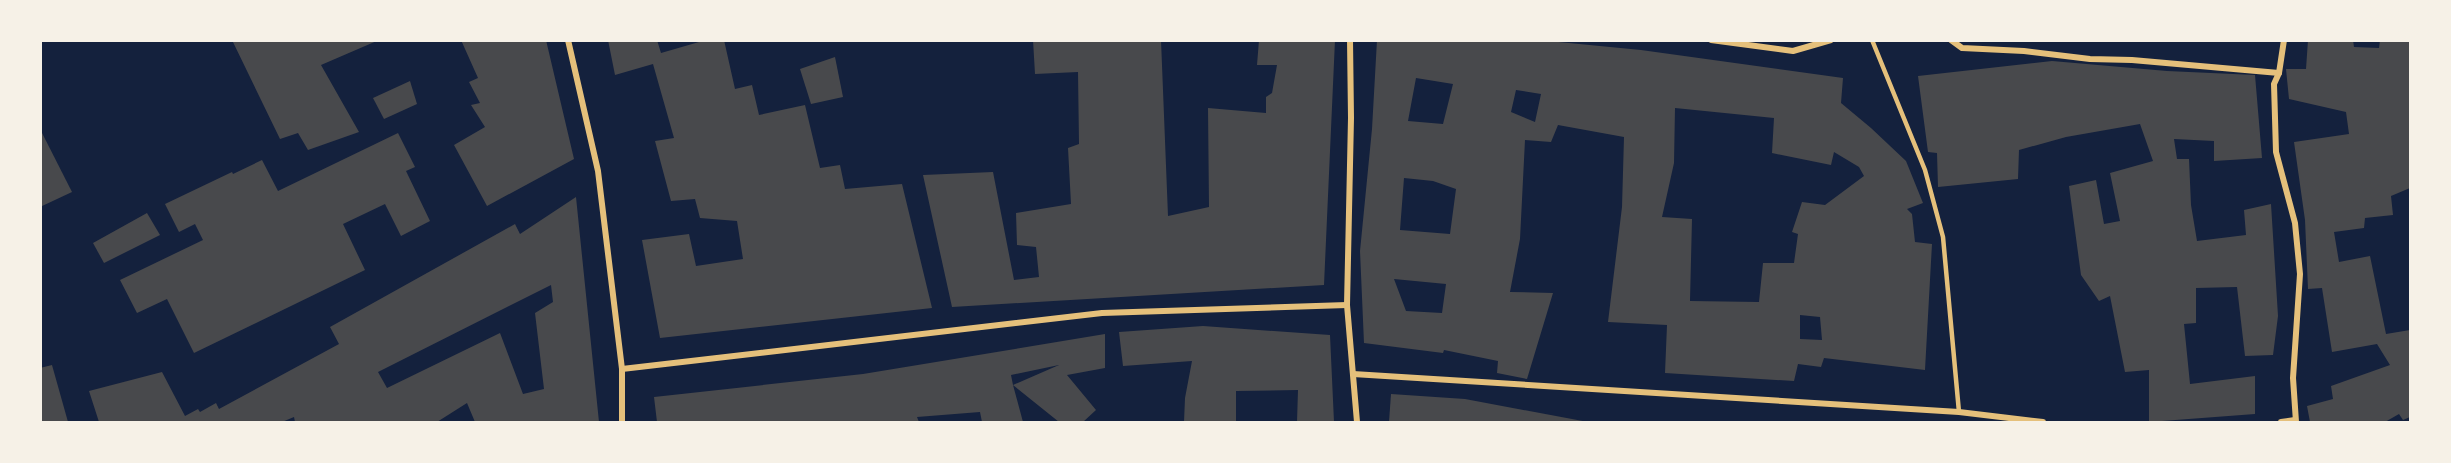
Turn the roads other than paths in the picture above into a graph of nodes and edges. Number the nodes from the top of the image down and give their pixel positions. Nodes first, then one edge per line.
1 (568, 40) edge
2 (1350, 40) edge
3 (1711, 40) edge
4 (1831, 40) edge
5 (1872, 40) edge
6 (1951, 40) edge
7 (2284, 40) edge
8 (2279, 73) junction
9 (1347, 305) junction
10 (622, 369) junction
11 (1353, 374) junction
12 (1959, 412) junction
13 (2296, 421) edge
14 (622, 423) edge
15 (1357, 423) edge
16 (2043, 423) edge
17 (2281, 423) edge

1 - 10 street
2 - 9 street
3 - 4 street
5 - 12 lane
6 - 8 street
7 - 8 street
8 - 13 street
9 - 10 street
9 - 11 street
10 - 14 street
11 - 12 street
11 - 15 street
12 - 16 street
13 - 17 street

